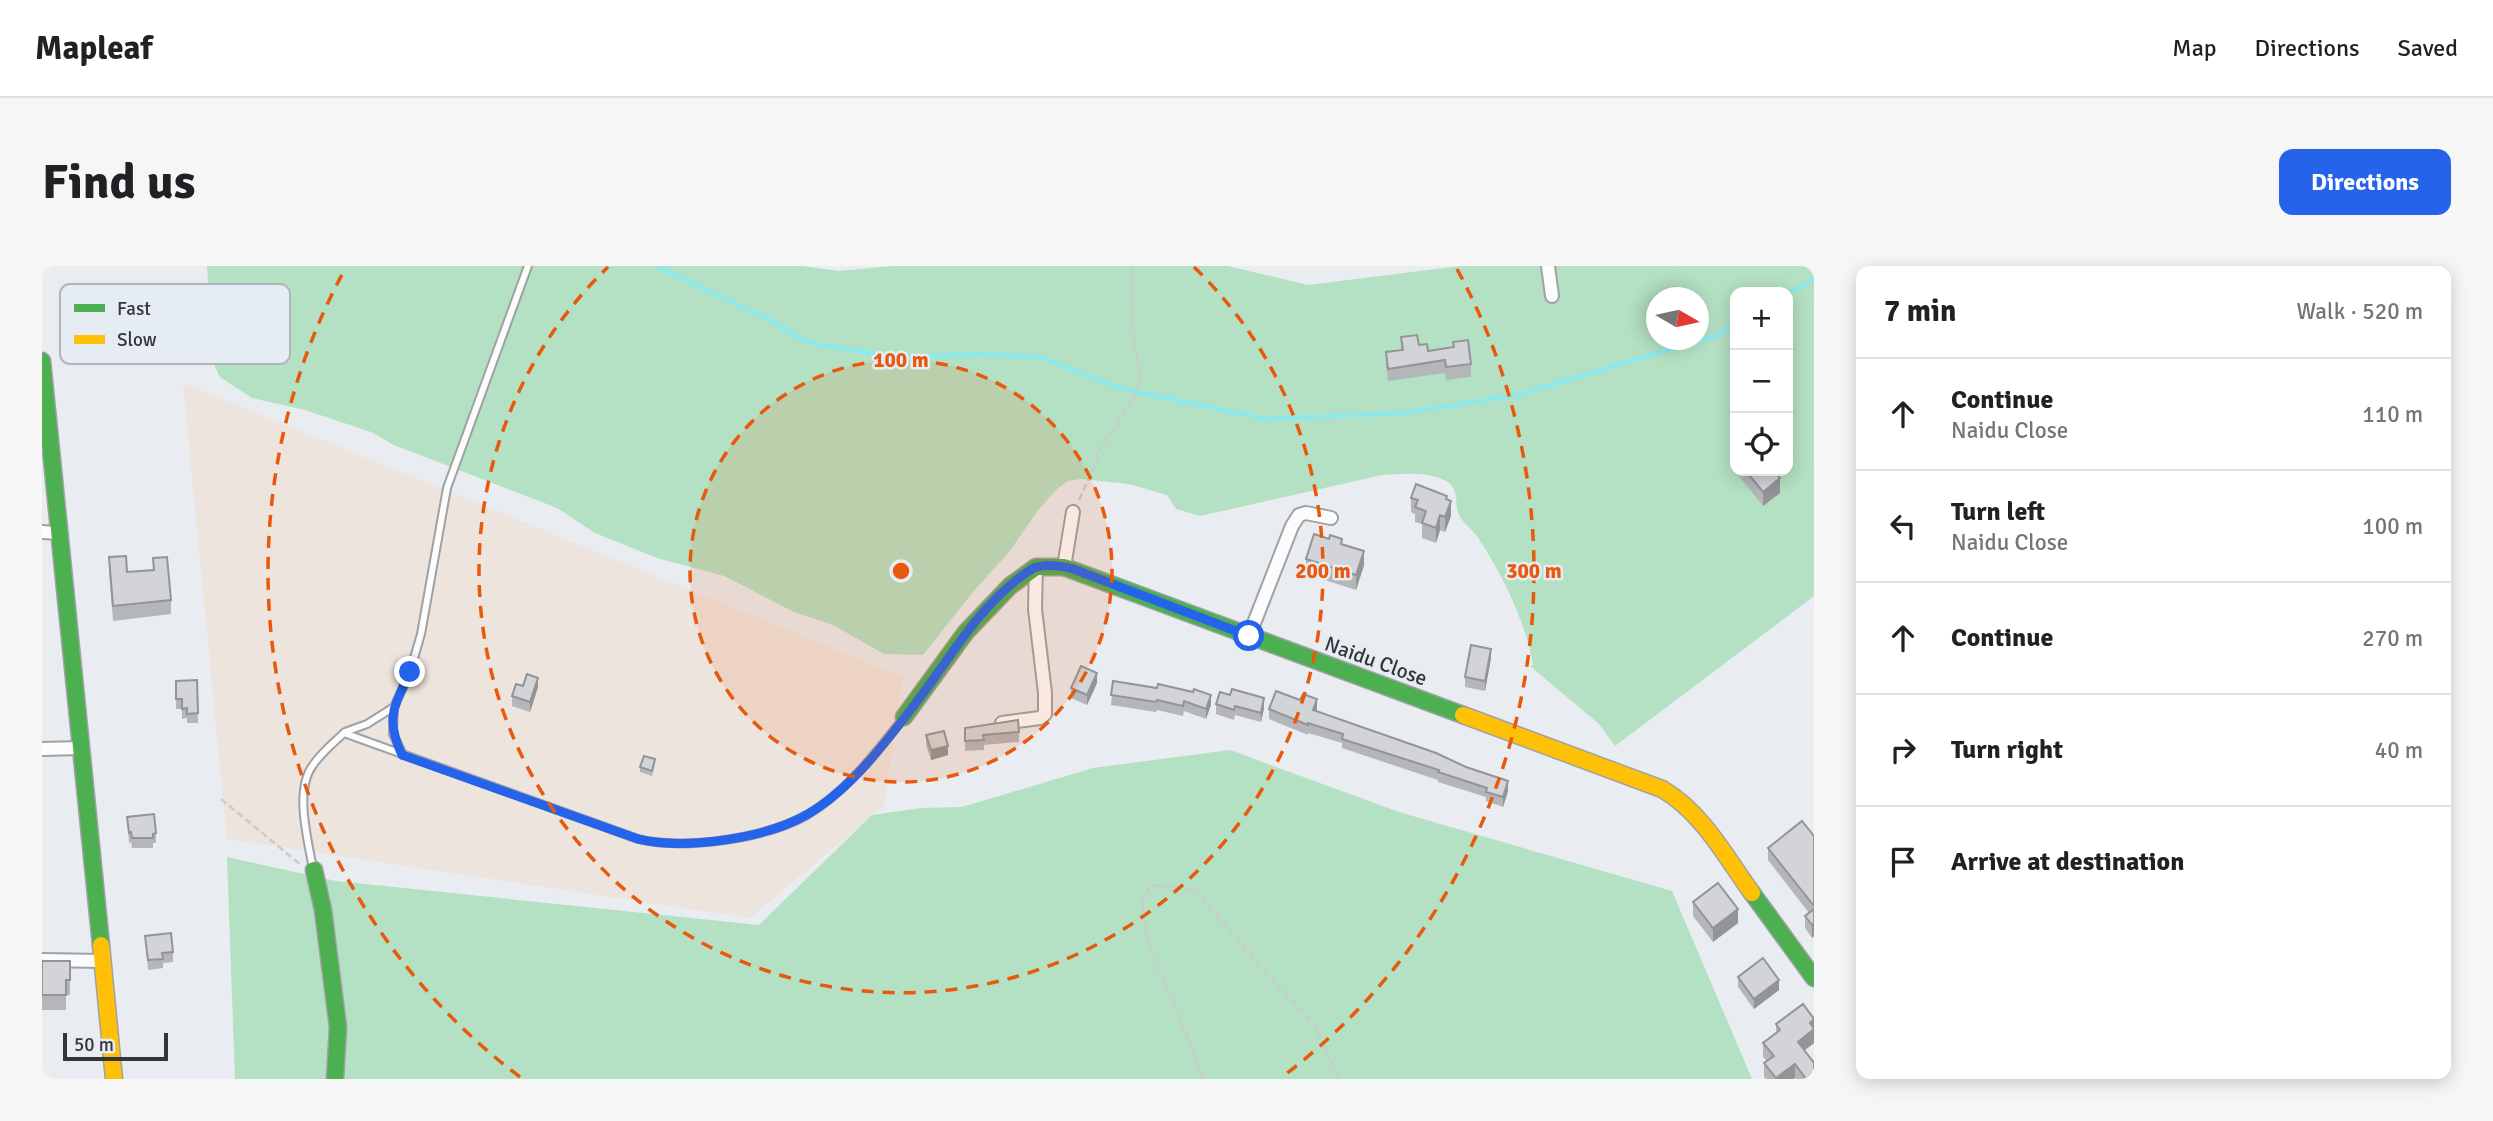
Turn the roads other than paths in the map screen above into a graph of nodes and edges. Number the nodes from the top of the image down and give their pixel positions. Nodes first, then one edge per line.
1 (528, 266) edge
2 (1548, 266) edge
3 (1552, 296) dead end
4 (42, 361) edge
5 (1073, 512) road end
6 (1331, 518) dead end
7 (50, 533) edge
8 (1036, 567) junction
9 (1064, 567) junction
10 (1249, 636) junction
11 (394, 707) junction
12 (904, 717) joint
13 (989, 725) edge
14 (344, 733) junction
15 (81, 748) junction
16 (42, 749) edge
17 (402, 755) junction
18 (314, 870) joint
19 (42, 960) edge
20 (103, 961) junction
21 (1814, 978) edge
22 (114, 1079) edge
23 (335, 1079) edge

1 - 11 lane
2 - 3 street
4 - 7 street
5 - 9 street
6 - 10 street
7 - 15 street
8 - 9 street, Naidu Close
8 - 12 street
8 - 13 street
9 - 10 street, Naidu Close
10 - 21 street, Naidu Close
11 - 14 lane
11 - 17 lane
12 - 17 lane
14 - 17 lane
14 - 18 lane
15 - 16 street
15 - 20 street
18 - 23 street
19 - 20 street
20 - 22 street

